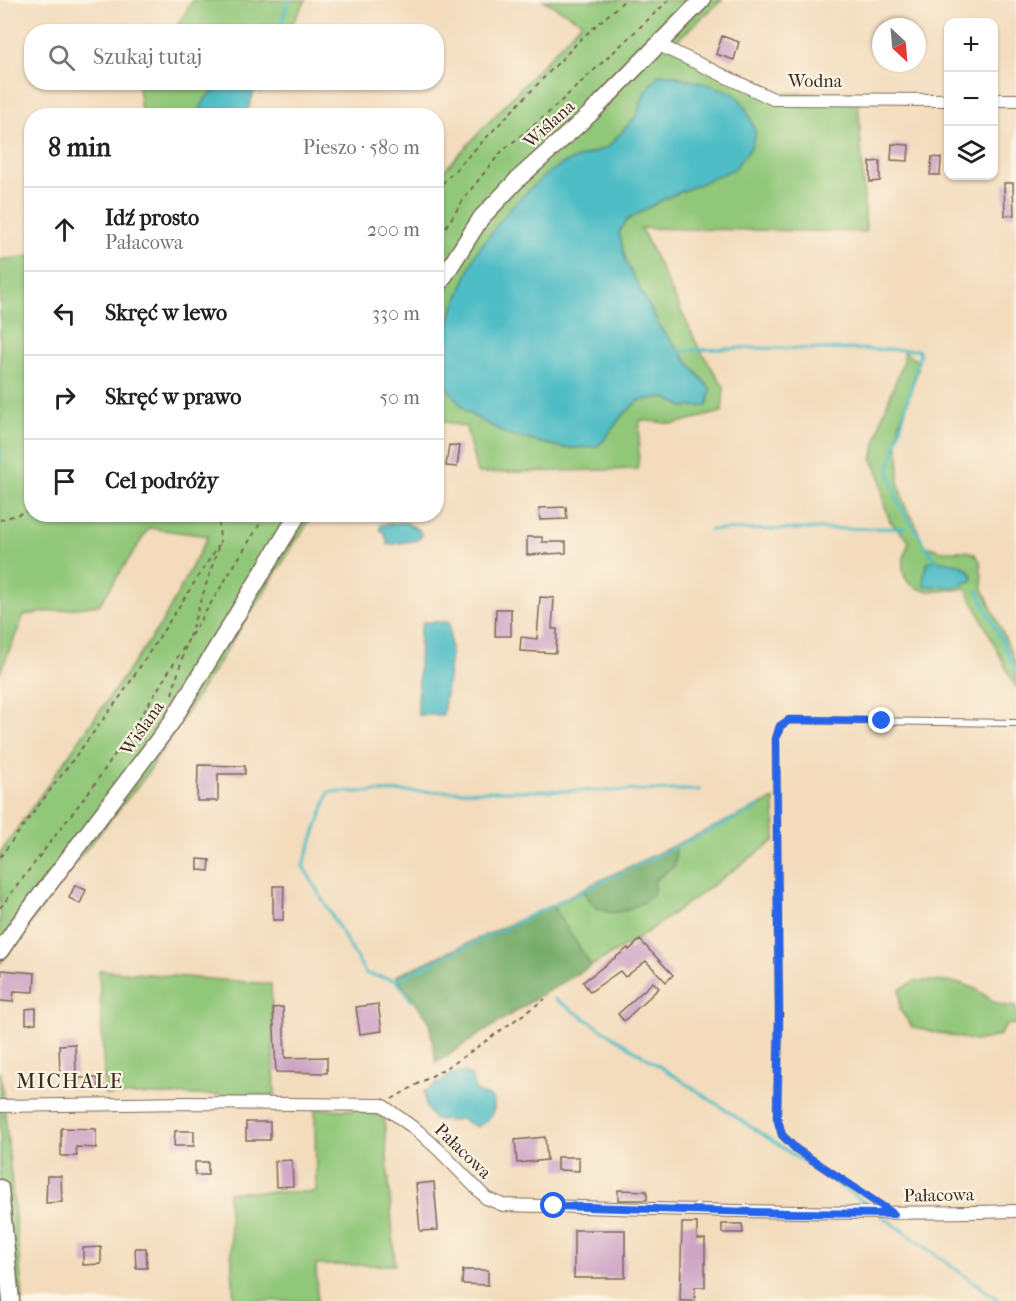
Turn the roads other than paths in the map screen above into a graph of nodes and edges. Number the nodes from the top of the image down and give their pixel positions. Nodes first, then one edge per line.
1 (702, 0) edge
2 (657, 45) junction
3 (944, 100) edge
4 (998, 100) edge
5 (1016, 100) edge
6 (444, 276) edge
7 (293, 522) edge
8 (1016, 723) edge
9 (0, 951) edge
10 (0, 1106) edge
11 (0, 1188) edge
12 (1016, 1211) edge
13 (894, 1214) junction
14 (11, 1301) edge

1 - 2 street, Wiślana
2 - 3 street, Wodna
2 - 6 street, Wiślana
4 - 5 street
7 - 9 street, Wiślana
8 - 13 lane
10 - 13 street, Pałacowa
11 - 14 street
12 - 13 street, Pałacowa

